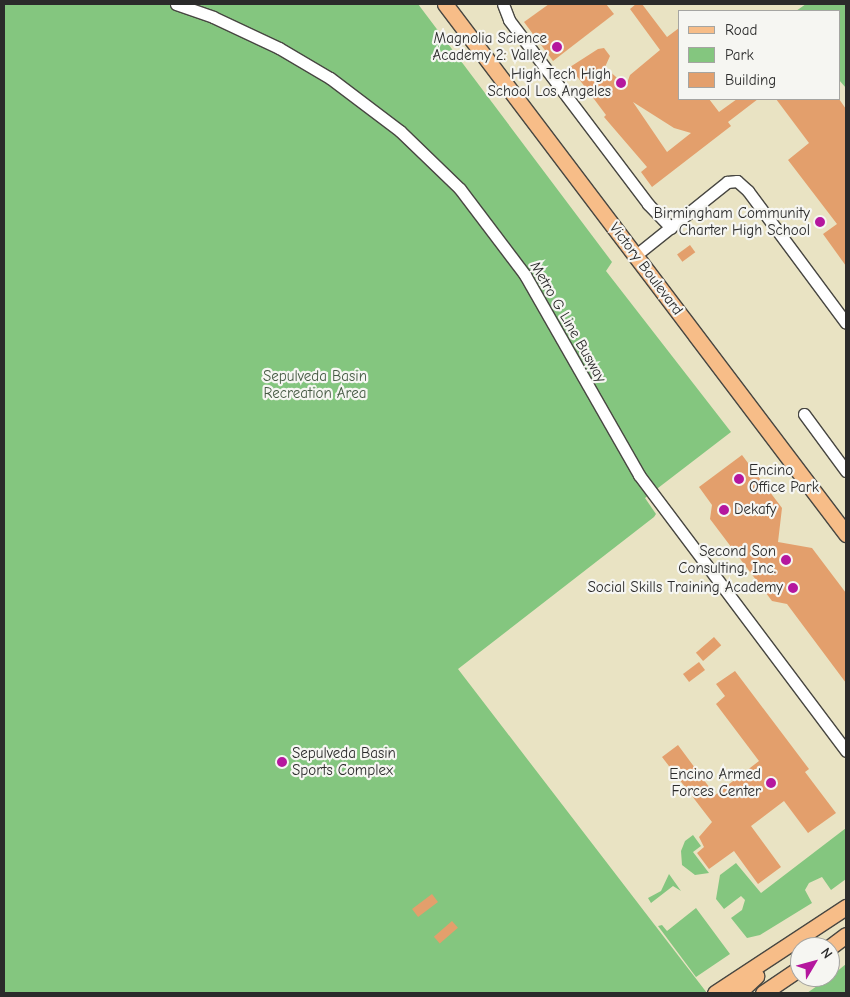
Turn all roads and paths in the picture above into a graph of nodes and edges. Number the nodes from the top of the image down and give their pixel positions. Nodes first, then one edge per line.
1 (176, 4) edge
2 (445, 4) edge
3 (503, 4) edge
4 (671, 228) junction
5 (636, 255) junction
6 (846, 323) edge
7 (804, 414) dead end
8 (846, 471) edge
9 (846, 534) edge
10 (846, 750) edge
11 (846, 907) edge
12 (790, 975) edge
13 (756, 976) dead end
14 (715, 993) edge
15 (738, 993) edge
16 (763, 993) edge

1 - 10 lane, Metro G Line Busway
2 - 5 main road, Victory Boulevard
3 - 4 lane
4 - 5 lane
4 - 6 lane
5 - 9 main road, Victory Boulevard
7 - 8 lane
11 - 14 main road
12 - 16 main road
13 - 15 main road

